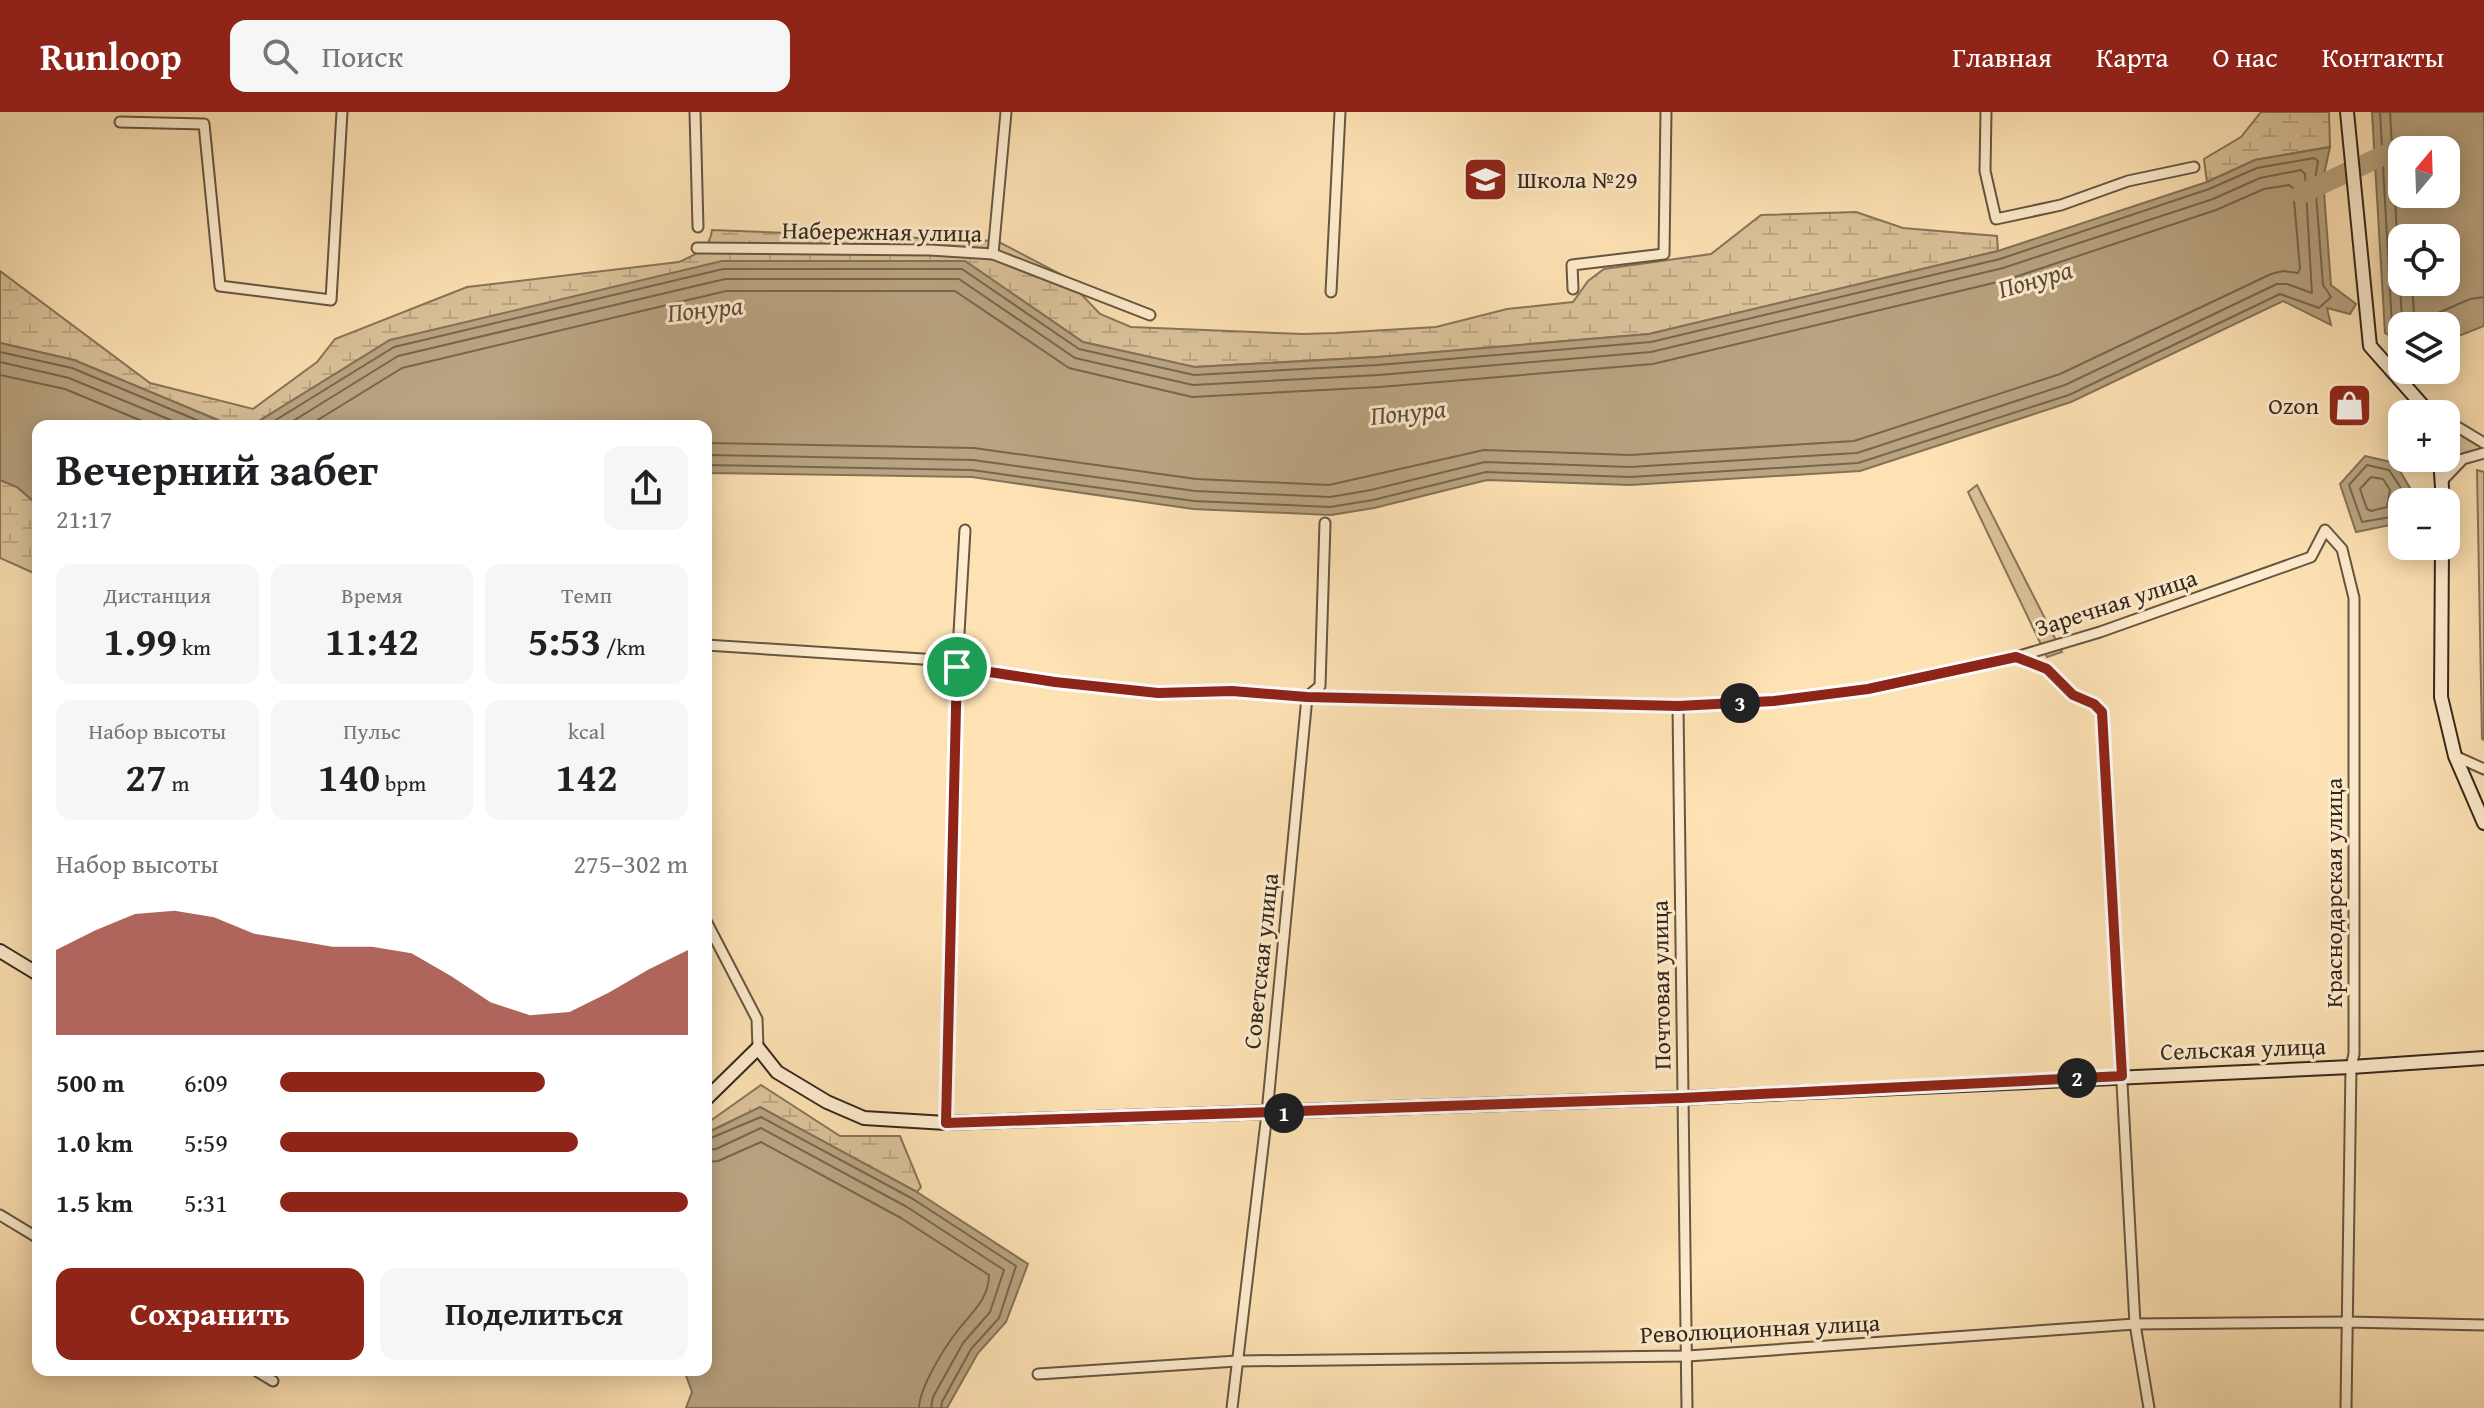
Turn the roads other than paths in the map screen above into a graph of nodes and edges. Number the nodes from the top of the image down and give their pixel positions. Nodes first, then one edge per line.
1 (342, 112) edge
2 (695, 112) edge
3 (1006, 112) edge
4 (1340, 112) edge
5 (1666, 112) edge
6 (1986, 112) edge
7 (2347, 112) edge
8 (120, 122) dead end
9 (2194, 167) dead end
10 (698, 227) dead end
11 (697, 248) dead end
12 (993, 254) junction
13 (1573, 289) dead end
14 (1331, 292) dead end
15 (1150, 315) dead end
16 (2418, 400) edge
17 (2460, 428) edge
18 (2484, 443) edge
19 (2484, 453) edge
20 (2442, 472) edge
21 (2443, 480) junction
22 (2443, 488) edge
23 (1325, 523) dead end
24 (965, 530) dead end
25 (2325, 530) joint
26 (2442, 560) edge
27 (712, 645) edge
28 (2016, 657) junction
29 (957, 667) junction
30 (1307, 697) junction
31 (1678, 706) junction
32 (2455, 756) junction
33 (2484, 769) edge
34 (2484, 823) edge
35 (712, 933) edge
36 (0, 951) edge
37 (32, 970) edge
38 (758, 1048) junction
39 (2484, 1058) edge
40 (2351, 1067) junction
41 (2122, 1076) junction
42 (712, 1093) edge
43 (1682, 1098) junction
44 (1267, 1113) junction
45 (946, 1123) junction
46 (0, 1215) edge
47 (32, 1234) edge
48 (2347, 1322) junction
49 (2135, 1324) junction
50 (2484, 1325) edge
51 (1688, 1356) junction
52 (1237, 1361) junction
53 (1038, 1374) dead end
54 (265, 1376) edge
55 (273, 1381) dead end
56 (1232, 1408) edge
57 (1687, 1408) edge
58 (2149, 1408) edge
59 (2346, 1408) edge

1 - 8 street
2 - 10 street
3 - 12 street
4 - 14 street
5 - 13 street
6 - 9 street
7 - 16 street
11 - 12 street, Набережная улица
12 - 15 street, Набережная улица
17 - 18 street
19 - 21 street
20 - 21 street
21 - 22 street
23 - 30 street, Советская улица
24 - 29 street
25 - 28 street, Заречная улица
25 - 40 street, Краснодарская улица
26 - 32 street
27 - 29 street, Заречная улица
28 - 31 street, Заречная улица
28 - 41 street
29 - 30 street, Заречная улица
29 - 45 street
30 - 31 street, Заречная улица
30 - 44 street, Советская улица
31 - 43 street, Почтовая улица
32 - 33 street
32 - 34 street
35 - 38 street
36 - 37 street
38 - 42 street
38 - 45 street, Сельская улица
39 - 40 street, Сельская улица
40 - 41 street, Сельская улица
40 - 48 street, Краснодарская улица
41 - 43 street, Сельская улица
41 - 49 street
43 - 44 street, Сельская улица
43 - 51 street, Почтовая улица
44 - 45 street, Сельская улица
44 - 52 street, Советская улица
46 - 47 street
48 - 49 street, Революционная улица
48 - 50 street, Революционная улица
48 - 59 street, Краснодарская улица
49 - 51 street, Революционная улица
49 - 58 street
51 - 52 street, Революционная улица
51 - 57 street, Почтовая улица
52 - 53 street, Революционная улица
52 - 56 street, Советская улица
54 - 55 street

